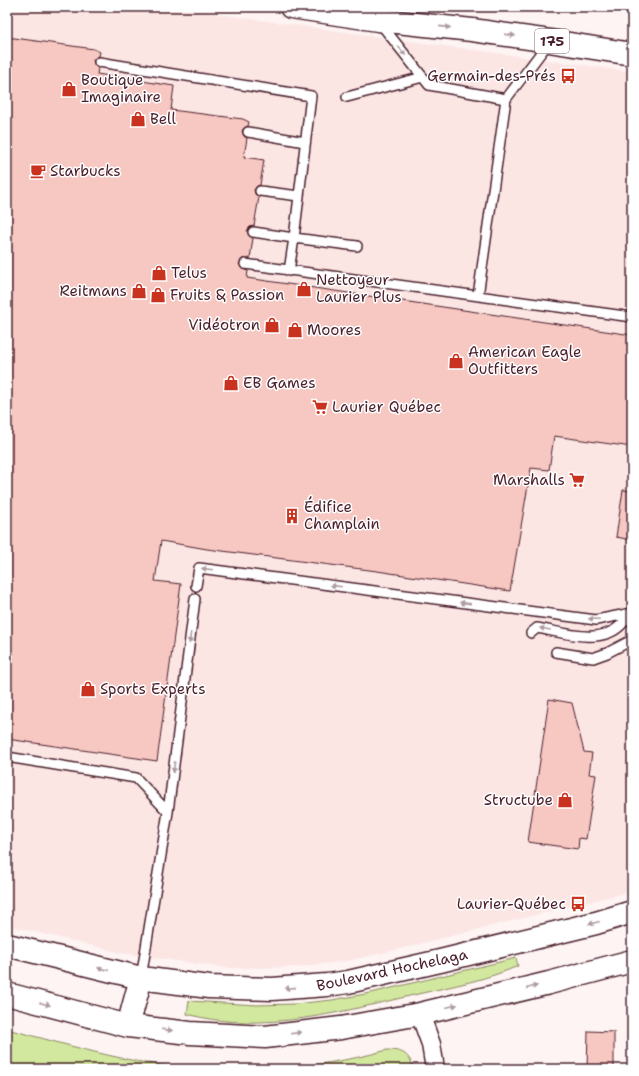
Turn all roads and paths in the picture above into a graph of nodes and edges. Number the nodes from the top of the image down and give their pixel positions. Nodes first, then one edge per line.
1 (291, 7) edge
2 (378, 20) junction
3 (550, 41) junction
4 (632, 54) edge
5 (99, 62) dead end
6 (422, 77) junction
7 (347, 97) dead end
8 (506, 99) junction
9 (248, 132) dead end
10 (305, 142) junction
11 (260, 191) dead end
12 (299, 196) junction
13 (254, 232) dead end
14 (294, 238) junction
15 (357, 246) dead end
16 (245, 264) dead end
17 (289, 271) junction
18 (478, 296) junction
19 (632, 317) edge
20 (196, 586) dead end
21 (195, 599) dead end
22 (631, 613) edge
23 (531, 633) dead end
24 (632, 640) edge
25 (556, 652) dead end
26 (7, 757) edge
27 (168, 812) junction
28 (632, 912) edge
29 (7, 945) edge
30 (632, 961) edge
31 (141, 978) junction
32 (7, 994) edge
33 (420, 1014) junction
34 (128, 1026) junction
35 (435, 1069) edge

1 - 2 main road, 175
2 -> 3 main road, 175
2 -> 6 lane
3 - 4 main road, 175
3 - 8 lane
5 - 10 lane
6 - 7 lane
6 - 8 lane
8 - 18 lane
9 - 10 lane
10 - 12 lane
11 - 12 lane
12 - 14 lane
13 - 14 lane
14 - 15 lane
14 - 17 lane
16 - 17 lane
17 - 18 lane
18 - 19 lane
22 -> 20 lane
21 -> 27 lane
22 -> 23 lane
24 - 25 lane
26 - 27 lane
27 - 31 lane
28 -> 31 main road, Boulevard Hochelaga
31 -> 29 main road, Boulevard Hochelaga
33 -> 30 main road
31 - 34 main road
32 -> 34 main road
34 -> 33 main road
33 - 35 street

